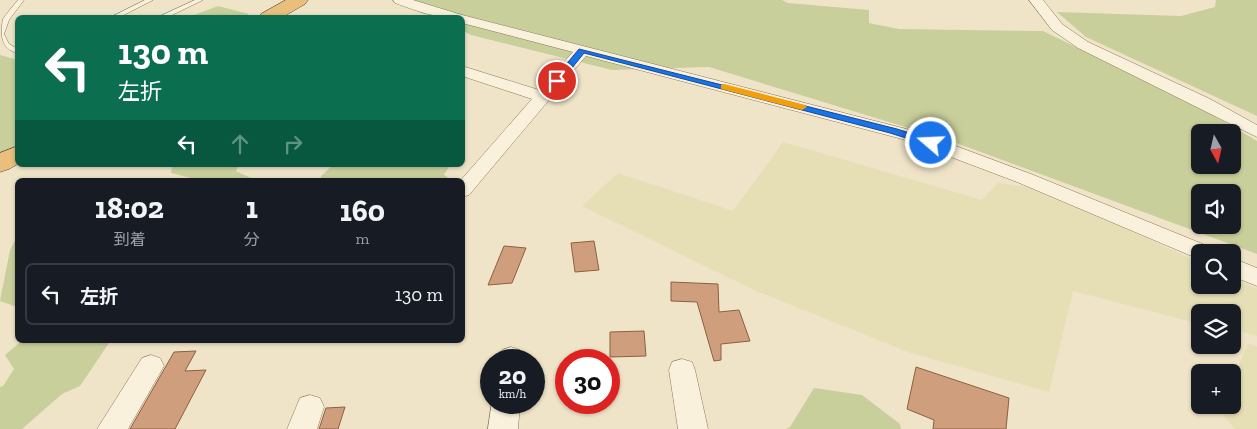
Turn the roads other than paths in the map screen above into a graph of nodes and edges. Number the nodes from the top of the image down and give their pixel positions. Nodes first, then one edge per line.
1 (21, 0) edge
2 (150, 0) edge
3 (200, 0) edge
4 (299, 0) edge
5 (400, 0) edge
6 (1036, 0) edge
7 (118, 15) edge
8 (166, 15) edge
9 (273, 15) edge
10 (446, 15) edge
11 (465, 20) edge
12 (582, 50) junction
13 (15, 51) edge
14 (465, 72) edge
15 (544, 96) junction
16 (1257, 132) edge
17 (15, 155) edge
18 (0, 164) edge
19 (465, 188) edge
20 (1191, 247) edge
21 (1241, 270) edge
22 (1257, 278) edge
23 (151, 366) dead end
24 (682, 370) dead end
25 (505, 414) edge
26 (112, 429) edge
27 (503, 429) edge
28 (694, 429) edge

1 - 13 lane
2 - 7 lane
3 - 8 lane
4 - 9 highway
5 - 10 street
6 - 16 street
11 - 12 street
12 - 15 street
12 - 20 street
14 - 15 street
15 - 19 street
17 - 18 highway
21 - 22 street
23 - 26 street
24 - 28 street
25 - 27 street

